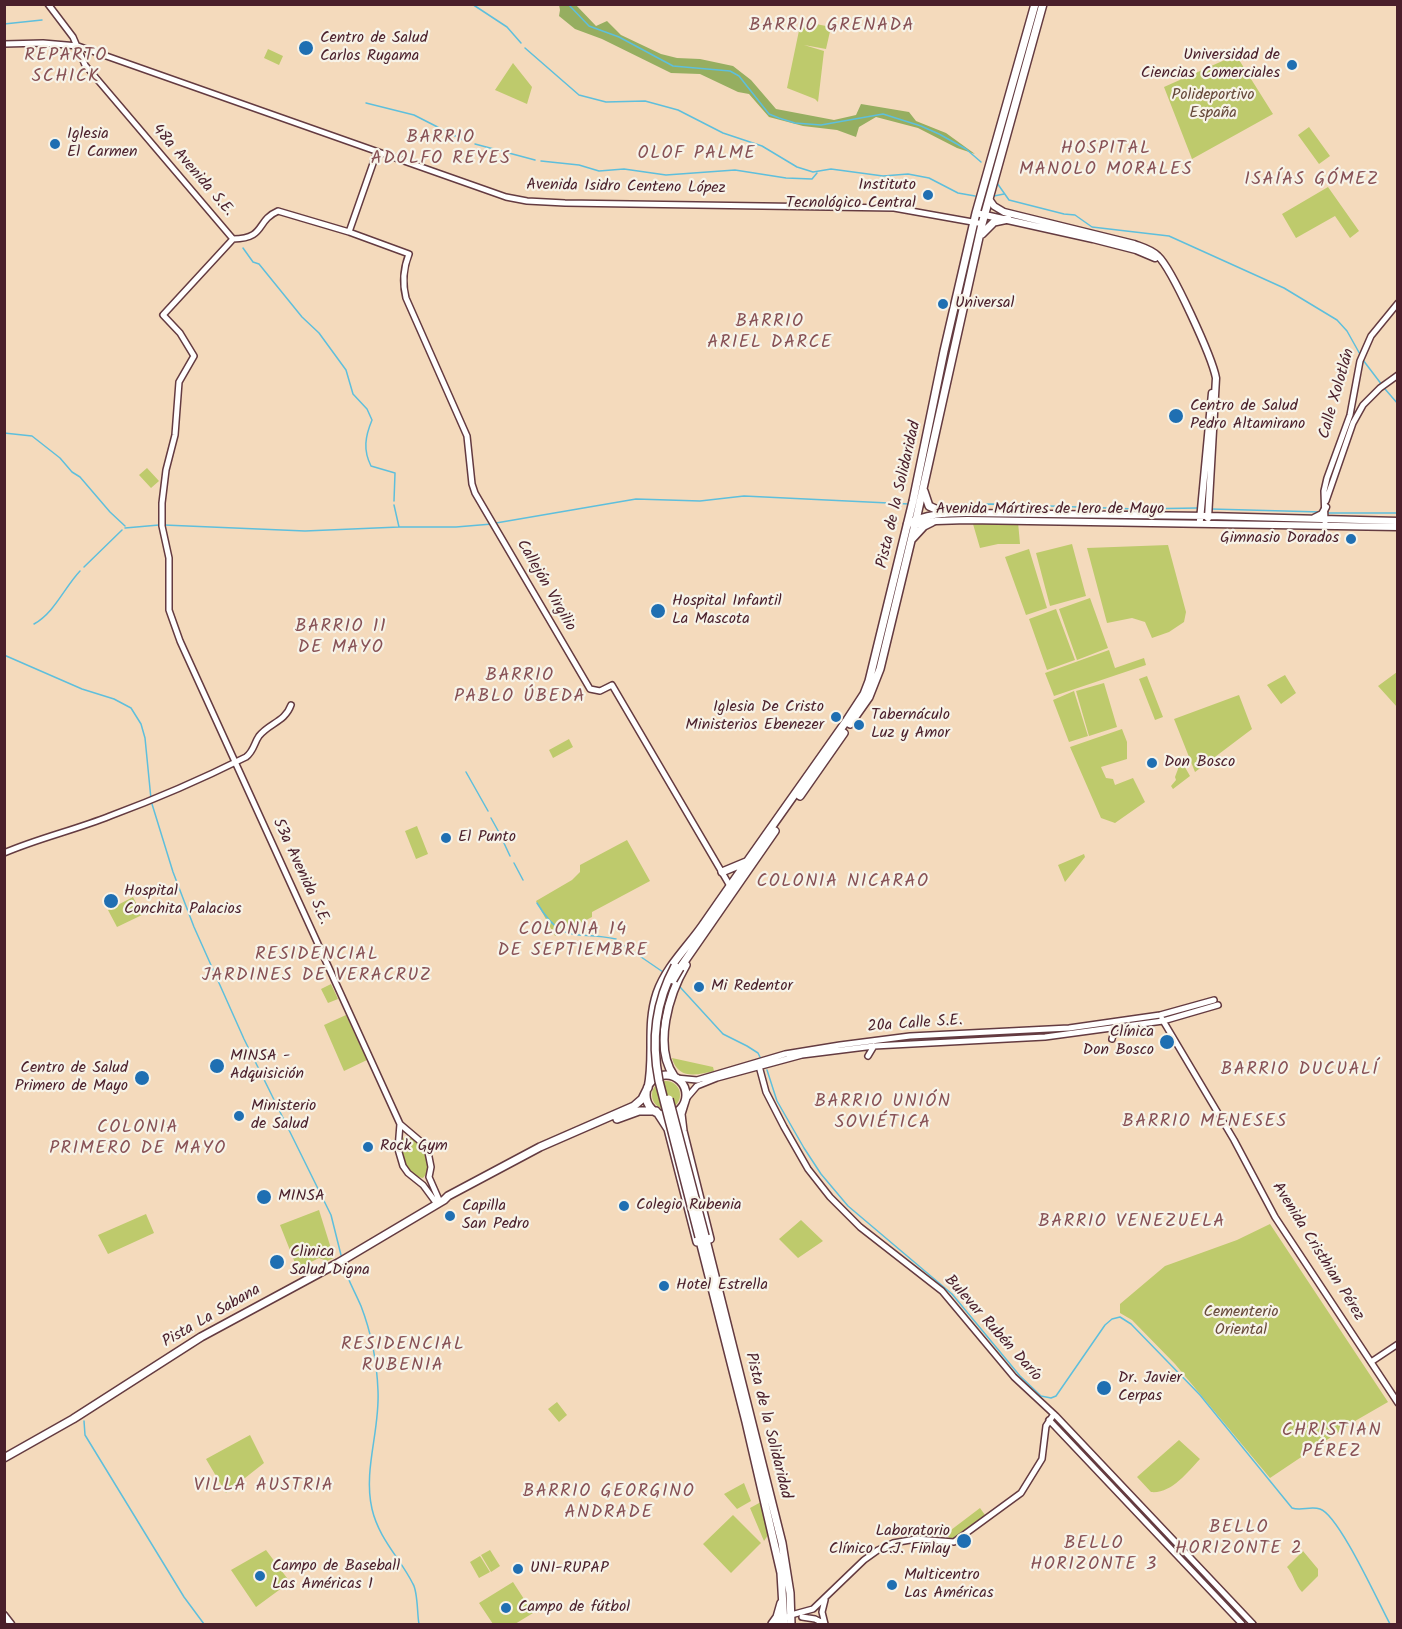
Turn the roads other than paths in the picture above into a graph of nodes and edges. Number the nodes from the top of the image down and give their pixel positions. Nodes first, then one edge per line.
1 (48, 4) edge
2 (1035, 4) edge
3 (1043, 4) edge
4 (4, 44) edge
5 (78, 46) junction
6 (377, 152) junction
7 (989, 199) junction
8 (976, 213) junction
9 (985, 215) junction
10 (1008, 219) junction
11 (974, 223) junction
12 (982, 224) junction
13 (349, 232) junction
14 (233, 239) junction
15 (978, 242) junction
16 (1149, 249) junction
17 (1136, 250) junction
18 (1155, 258) junction
19 (1398, 303) edge
20 (1398, 375) edge
21 (1355, 390) junction
22 (1368, 398) junction
23 (1352, 405) junction
24 (1353, 423) junction
25 (923, 486) junction
26 (1205, 511) junction
27 (944, 513) junction
28 (1325, 513) junction
29 (1398, 521) edge
30 (932, 522) junction
31 (912, 523) junction
32 (1200, 524) junction
33 (1208, 524) junction
34 (1398, 527) edge
35 (910, 540) junction
36 (291, 705) dead end
37 (237, 762) junction
38 (4, 853) edge
39 (748, 861) junction
40 (722, 872) junction
41 (730, 886) junction
42 (705, 932) junction
43 (689, 944) junction
44 (677, 967) junction
45 (1173, 1017) junction
46 (1161, 1018) junction
47 (1115, 1028) junction
48 (1169, 1031) junction
49 (1112, 1040) dead end
50 (874, 1046) junction
51 (868, 1056) dead end
52 (759, 1066) junction
53 (675, 1077) junction
54 (647, 1089) junction
55 (685, 1100) junction
56 (656, 1112) junction
57 (400, 1124) junction
58 (410, 1132) junction
59 (399, 1136) junction
60 (429, 1177) junction
61 (420, 1182) junction
62 (440, 1202) junction
63 (702, 1236) junction
64 (1398, 1344) edge
65 (728, 1351) junction
66 (1371, 1362) junction
67 (743, 1384) junction
68 (1398, 1402) edge
69 (1054, 1413) junction
70 (1049, 1420) junction
71 (27, 1445) junction
72 (4, 1454) edge
73 (4, 1458) edge
74 (783, 1594) junction
75 (826, 1599) junction
76 (814, 1610) junction
77 (4, 1615) edge
78 (793, 1619) edge
79 (11, 1624) edge
80 (774, 1624) edge
81 (825, 1624) edge
82 (1242, 1624) edge
83 (1253, 1624) edge

1 - 5 street, 48a Avenida S.E.
2 - 8 main road, Pista de la Solidaridad
3 - 7 main road, Pista de la Solidaridad
4 - 5 street, Avenida Isidro Centeno López
5 - 6 street, Avenida Isidro Centeno López
5 - 14 street, 48a Avenida S.E.
6 - 11 street, Avenida Isidro Centeno López
6 - 13 street
7 - 9 main road, Pista de la Solidaridad
7 - 16 main road
8 - 9 main road
8 - 11 main road, Pista de la Solidaridad
9 - 10 main road
9 - 12 main road, Pista de la Solidaridad
10 - 15 main road
10 - 17 main road
11 - 12 street, Avenida Isidro Centeno López
11 - 31 main road, Pista de la Solidaridad
12 - 15 main road, Pista de la Solidaridad
13 - 14 street
13 - 40 street, Callejón Virgilio
14 - 37 street, 53a Avenida S.E.
15 - 25 main road, Pista de la Solidaridad
16 - 17 main road
16 - 18 main road
16 - 26 main road
17 - 18 main road
18 - 26 main road
19 - 21 street, Calle Xolotlán
20 - 22 street, Calle Xolotlán
21 - 22 street
21 - 23 street, Calle Xolotlán
22 - 24 street, Calle Xolotlán
23 - 24 street
23 - 28 street, Calle Xolotlán
24 - 28 street, Calle Xolotlán
25 - 27 main road
25 - 31 main road, Pista de la Solidaridad
26 - 27 main road, Avenida Mártires de 1ero de Mayo
26 - 28 main road, Avenida Mártires de 1ero de Mayo
26 - 32 main road
26 - 33 main road
27 - 31 main road, Avenida Mártires de 1ero de Mayo
28 - 29 main road
28 - 33 main road, Avenida Mártires de 1ero de Mayo
28 - 34 main road, Avenida Mártires de 1ero de Mayo
30 - 31 main road, Avenida Mártires de 1ero de Mayo
30 - 32 main road, Avenida Mártires de 1ero de Mayo
30 - 35 main road
31 - 35 main road, Pista de la Solidaridad
31 - 39 main road, Pista de la Solidaridad
32 - 33 main road, Avenida Mártires de 1ero de Mayo
35 - 42 main road, Pista de la Solidaridad
36 - 37 street
37 - 38 street
37 - 57 street, 53a Avenida S.E.
39 - 40 main road
39 - 41 main road, Pista de la Solidaridad
40 - 41 street, Callejón Virgilio
41 - 43 main road, Pista de la Solidaridad
42 - 44 main road, Pista de la Solidaridad
42 - 53 main road, Pista de la Solidaridad
43 - 44 main road, Pista de la Solidaridad
43 - 54 main road, Pista de la Solidaridad
44 - 63 main road, bridge
45 - 46 street, 20a Calle S.E.
45 - 46 street, 20a Calle S.E.
45 - 48 street
46 - 47 street, 20a Calle S.E.
46 - 48 street, Avenida Cristhian Pérez
46 - 53 street, 20a Calle S.E.
47 - 49 street
47 - 50 street, 20a Calle S.E.
48 - 66 street, Avenida Cristhian Pérez
50 - 51 street
50 - 52 street, 20a Calle S.E.
52 - 55 street, 20a Calle S.E.
52 - 69 street, Bulevar Rubén Darío
53 - 54 main road
53 - 55 main road
54 - 56 main road
54 - 62 main road, Pista La Sabana
55 - 56 main road
55 - 67 main road
56 - 62 main road, Pista La Sabana
56 - 65 main road, Pista de la Solidaridad
57 - 58 street, 53a Avenida S.E.
57 - 59 street, 53a Avenida S.E.
58 - 59 street
58 - 60 street, 53a Avenida S.E.
59 - 61 street, 53a Avenida S.E.
60 - 61 street
60 - 62 street, 53a Avenida S.E.
61 - 62 street, 53a Avenida S.E.
62 - 71 main road, Pista La Sabana
63 - 65 main road, Pista de la Solidaridad
63 - 67 main road, Pista de la Solidaridad
64 - 66 street
65 - 74 main road, Pista de la Solidaridad
66 - 68 street, Avenida Cristhian Pérez
67 - 78 main road, Pista de la Solidaridad
69 - 70 street
69 - 83 street, Bulevar Rubén Darío
70 - 75 street
70 - 82 street
71 - 72 main road, Pista La Sabana
71 - 73 main road, Pista La Sabana
74 - 78 main road, Pista de la Solidaridad
74 - 80 main road
75 - 76 street
75 - 81 street
76 - 78 street
76 - 81 street
77 - 79 main road
78 - 80 street
78 - 81 street

